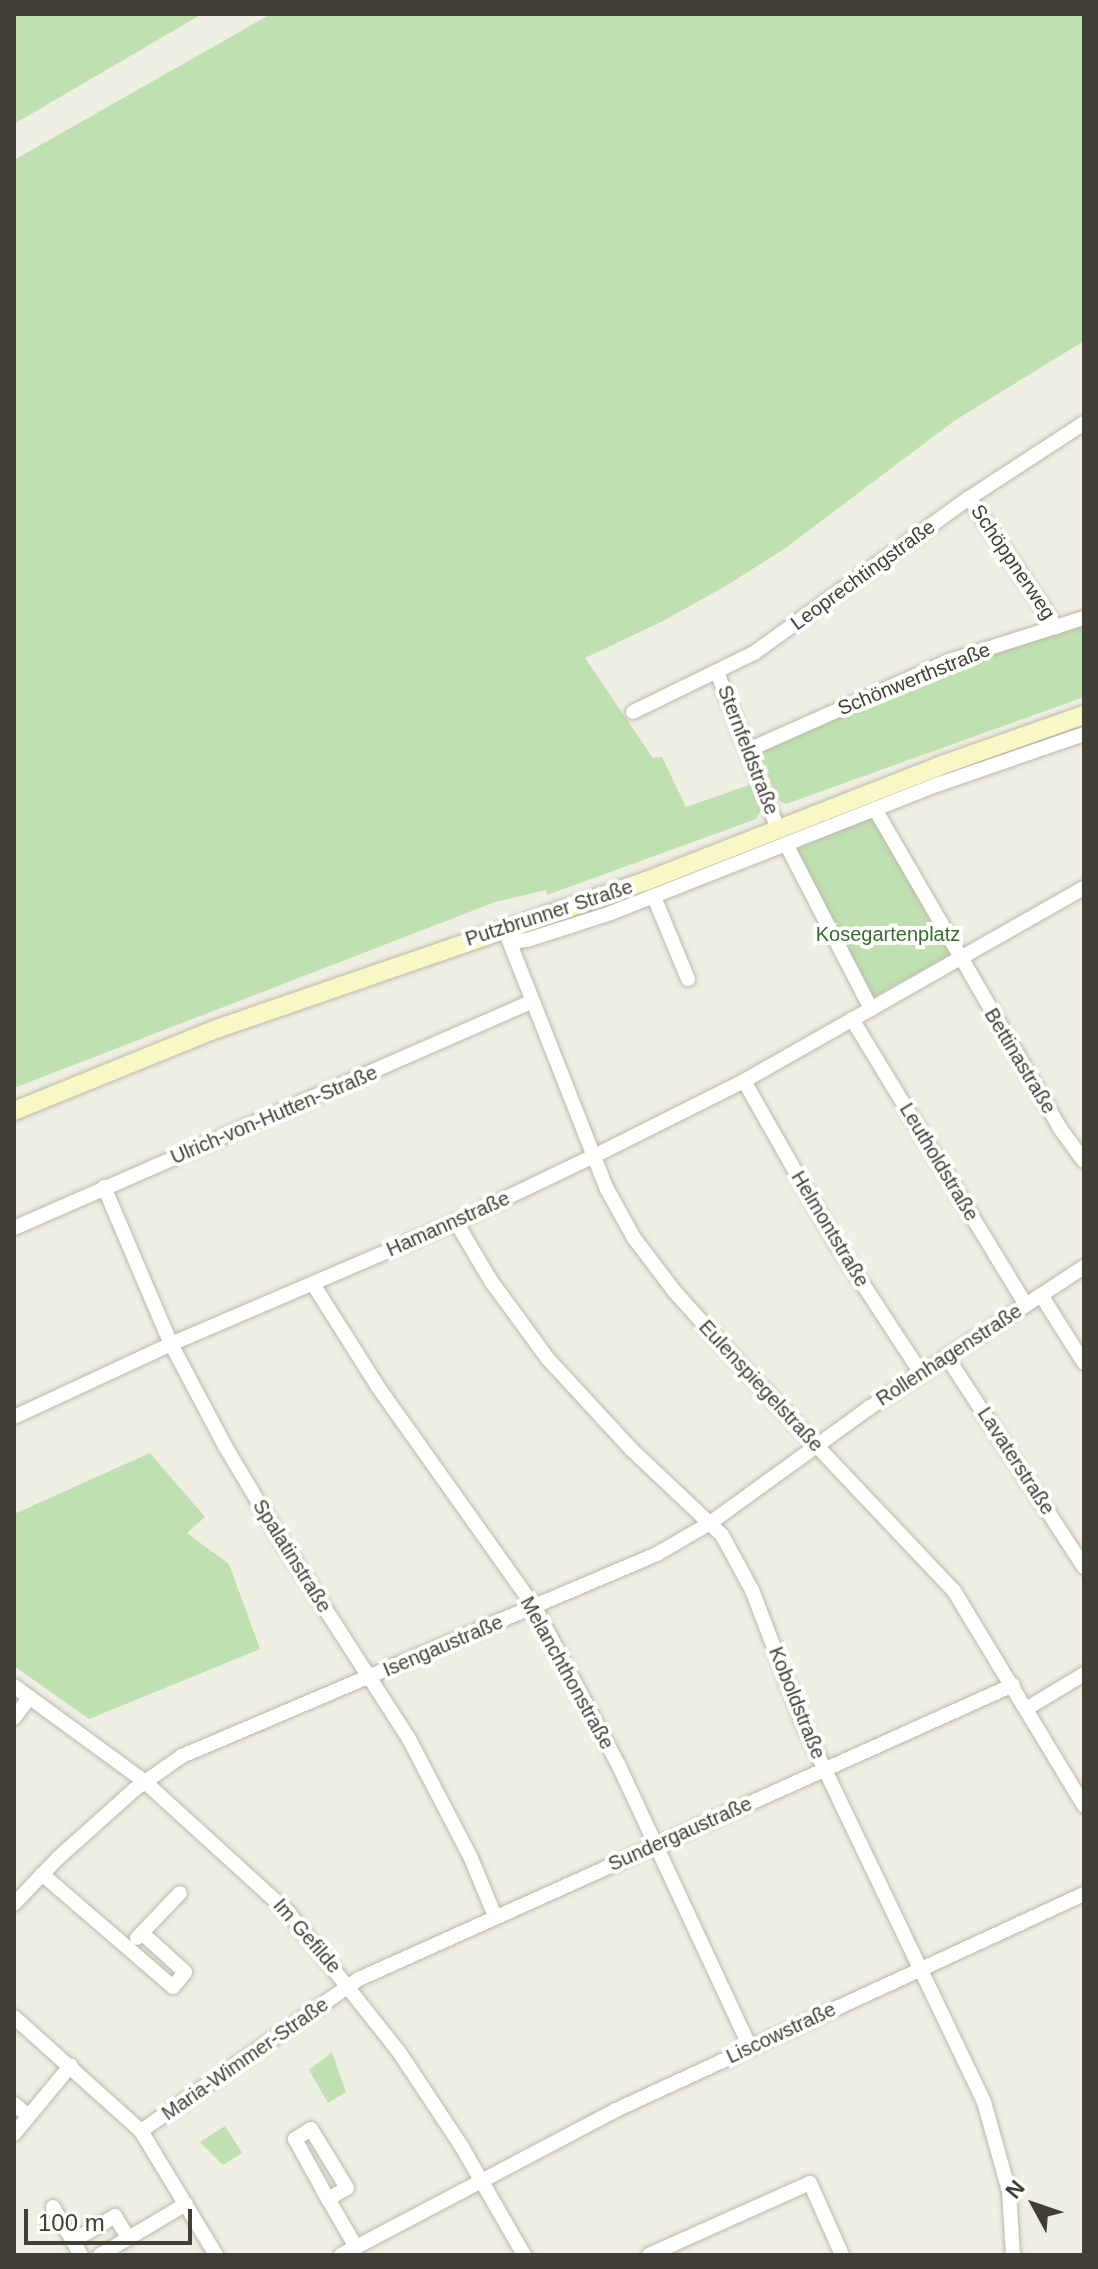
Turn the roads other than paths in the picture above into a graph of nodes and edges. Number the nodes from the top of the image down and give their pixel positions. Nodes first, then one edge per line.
1 (1084, 423) edge
2 (969, 498) junction
3 (1084, 618) edge
4 (1056, 627) junction
5 (717, 672) junction
6 (633, 712) dead end
7 (1084, 715) edge
8 (1084, 734) edge
9 (748, 750) junction
10 (875, 809) junction
11 (782, 837) junction
12 (1084, 888) edge
13 (654, 897) junction
14 (507, 935) junction
15 (960, 960) junction
16 (688, 979) dead end
17 (533, 1001) junction
18 (871, 1009) junction
19 (852, 1019) junction
20 (744, 1081) junction
21 (14, 1111) edge
22 (594, 1156) junction
23 (1084, 1161) edge
24 (104, 1187) junction
25 (456, 1222) junction
26 (14, 1228) edge
27 (1084, 1267) edge
28 (313, 1284) junction
29 (1041, 1295) junction
30 (1026, 1305) junction
31 (171, 1344) junction
32 (947, 1357) junction
33 (1084, 1363) edge
34 (921, 1373) junction
35 (14, 1417) edge
36 (815, 1445) junction
37 (710, 1523) junction
38 (1084, 1567) edge
39 (535, 1608) junction
40 (1084, 1674) edge
41 (370, 1677) junction
42 (1013, 1685) junction
43 (14, 1686) edge
44 (30, 1697) junction
45 (1026, 1709) junction
46 (14, 1718) edge
47 (825, 1770) junction
48 (145, 1782) junction
49 (1084, 1806) edge
50 (656, 1844) junction
51 (42, 1874) junction
52 (180, 1893) dead end
53 (1084, 1894) edge
54 (14, 1904) edge
55 (495, 1916) junction
56 (142, 1933) junction
57 (129, 1947) junction
58 (919, 1968) junction
59 (349, 1986) junction
60 (14, 2017) edge
61 (750, 2047) junction
62 (71, 2065) junction
63 (14, 2104) edge
64 (29, 2116) junction
65 (141, 2131) junction
66 (14, 2134) edge
67 (481, 2179) junction
68 (328, 2199) junction
69 (186, 2204) junction
70 (53, 2207) dead end
71 (128, 2238) junction
72 (73, 2241) junction
73 (356, 2247) junction
74 (1013, 2251) edge
75 (81, 2255) edge
76 (100, 2255) edge
77 (216, 2255) edge
78 (341, 2255) edge
79 (524, 2255) edge
80 (649, 2255) edge
81 (842, 2255) edge
82 (996, 2255) edge

1 - 2 street, Leoprechtingstraße
2 - 4 street, Schöppnerweg
2 - 5 street, Leoprechtingstraße
3 - 4 street, Schönwerthstraße
4 - 9 street, Schönwerthstraße
5 - 6 street, Leoprechtingstraße
5 - 9 street, Sternfeldstraße
7 - 11 main road, Putzbrunner Straße
8 - 10 street, Putzbrunner Straße
9 - 11 street, Sternfeldstraße
10 - 11 street, Putzbrunner Straße
10 - 15 street
11 - 13 street, Putzbrunner Straße
11 - 14 main road, Putzbrunner Straße
11 - 18 street
12 - 15 street
13 - 14 street, Putzbrunner Straße
13 - 16 street
14 - 17 street, Eulenspiegelstraße
14 - 21 main road, Putzbrunner Straße
15 - 18 street
15 - 23 street, Bettinastraße
17 - 22 street, Eulenspiegelstraße
17 - 24 street, Ulrich-von-Hutten-Straße
18 - 19 street, Hamannstraße
19 - 20 street, Hamannstraße
19 - 30 street, Leutholdstraße
20 - 22 street, Hamannstraße
20 - 34 street, Helmontstraße
22 - 25 street, Hamannstraße
22 - 36 street, Eulenspiegelstraße
24 - 26 street, Ulrich-von-Hutten-Straße
24 - 31 street, Spalatinstraße
25 - 28 street, Hamannstraße
25 - 37 street, Koboldstraße
27 - 29 street, Rollenhagenstraße
28 - 31 street, Hamannstraße
28 - 39 street, Melanchthonstraße
29 - 30 street, Rollenhagenstraße
29 - 33 street
30 - 32 street, Rollenhagenstraße
31 - 35 street, Hamannstraße
31 - 41 street, Spalatinstraße
32 - 34 street, Rollenhagenstraße
32 - 38 street, Lavaterstraße
34 - 36 street, Rollenhagenstraße
36 - 37 street, Isengaustraße
36 - 42 street, Eulenspiegelstraße
37 - 39 street, Isengaustraße
37 - 47 street, Koboldstraße
39 - 41 street, Isengaustraße
39 - 50 street, Melanchthonstraße
40 - 45 street
41 - 48 street, Isengaustraße
41 - 55 street, Spalatinstraße
42 - 45 street, Eulenspiegelstraße
42 - 47 street, Sundergaustraße
43 - 44 street, Im Gefilde
44 - 46 street
44 - 48 street, Im Gefilde
45 - 49 street, Eulenspiegelstraße
47 - 50 street, Sundergaustraße
47 - 58 street, Koboldstraße
48 - 51 street, Isengaustraße
48 - 59 street, Im Gefilde
50 - 55 street, Sundergaustraße
50 - 61 street, Melanchthonstraße
51 - 54 street, Isengaustraße
51 - 57 street
52 - 56 street
53 - 58 street, Liscowstraße
55 - 59 street, Sundergaustraße
56 - 57 street
56 - 57 street
58 - 61 street, Liscowstraße
58 - 74 street, Koboldstraße
59 - 65 street, Maria-Wimmer-Straße
59 - 67 street, Im Gefilde
60 - 62 street
61 - 67 street, Liscowstraße
62 - 64 street
62 - 65 street
63 - 64 street
64 - 66 street
65 - 69 street
67 - 73 street, Liscowstraße
67 - 79 street, Im Gefilde
68 - 68 street
68 - 73 street
69 - 71 street
69 - 77 street
70 - 72 street
71 - 72 street
71 - 76 street
72 - 75 street
73 - 78 street, Liscowstraße
74 - 82 street
80 - 81 street

